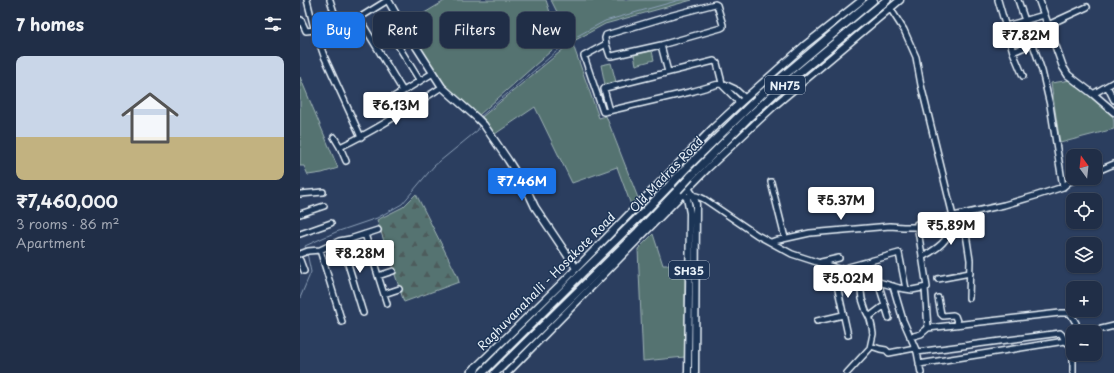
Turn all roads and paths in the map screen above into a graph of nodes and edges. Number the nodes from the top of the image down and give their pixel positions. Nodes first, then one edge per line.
1 (307, 0) edge
2 (330, 0) edge
3 (388, 0) edge
4 (862, 0) edge
5 (873, 0) edge
6 (887, 0) edge
7 (900, 0) edge
8 (998, 0) edge
9 (1018, 0) edge
10 (1039, 0) edge
11 (1087, 7) dead end
12 (890, 8) junction
13 (334, 12) edge
14 (365, 14) edge
15 (1044, 15) junction
16 (312, 19) edge
17 (301, 20) dead end
18 (1025, 20) junction
19 (1048, 25) junction
20 (1006, 26) junction
21 (365, 28) edge
22 (312, 30) edge
23 (1052, 35) junction
24 (606, 44) junction
25 (1032, 44) junction
26 (661, 45) junction
27 (321, 48) edge
28 (400, 48) edge
29 (1013, 52) junction
30 (668, 72) junction
31 (433, 73) junction
32 (1023, 76) dead end
33 (420, 81) junction
34 (1114, 82) edge
35 (722, 83) junction
36 (1107, 86) junction
37 (442, 87) junction
38 (403, 91) junction
39 (1093, 94) junction
40 (392, 98) dead end
41 (745, 98) junction
42 (1114, 100) edge
43 (740, 103) junction
44 (610, 111) junction
45 (1114, 112) edge
46 (334, 137) dead end
47 (361, 137) junction
48 (340, 147) junction
49 (346, 161) dead end
50 (1114, 164) edge
51 (1102, 169) edge
52 (671, 171) junction
53 (666, 176) junction
54 (771, 182) dead end
55 (1064, 187) joint
56 (688, 188) junction
57 (323, 192) dead end
58 (300, 194) edge
59 (685, 194) junction
60 (324, 206) dead end
61 (300, 214) edge
62 (963, 214) junction
63 (950, 217) junction
64 (331, 223) dead end
65 (918, 226) junction
66 (378, 230) dead end
67 (300, 234) edge
68 (365, 234) junction
69 (784, 238) junction
70 (341, 241) junction
71 (771, 242) junction
72 (320, 250) junction
73 (300, 254) edge
74 (922, 257) junction
75 (839, 258) dead end
76 (300, 260) edge
77 (819, 263) junction
78 (576, 268) junction
79 (833, 268) junction
80 (840, 270) junction
81 (304, 271) dead end
82 (393, 271) dead end
83 (970, 273) junction
84 (378, 276) junction
85 (859, 276) junction
86 (938, 279) dead end
87 (878, 282) junction
88 (893, 286) junction
89 (925, 288) junction
90 (399, 289) dead end
91 (906, 289) junction
92 (384, 294) junction
93 (938, 298) dead end
94 (969, 298) dead end
95 (387, 304) dead end
96 (885, 305) junction
97 (363, 313) dead end
98 (843, 314) junction
99 (869, 317) junction
100 (888, 318) dead end
101 (817, 321) dead end
102 (342, 322) dead end
103 (958, 324) junction
104 (1076, 325) edge
105 (1114, 326) edge
106 (928, 328) junction
107 (1102, 329) edge
108 (848, 335) dead end
109 (910, 337) junction
110 (1065, 341) joint
111 (871, 346) junction
112 (916, 350) junction
113 (1073, 361) edge
114 (919, 364) junction
115 (853, 367) junction
116 (475, 370) edge
117 (470, 373) edge
118 (482, 373) edge
119 (495, 373) edge
120 (507, 373) edge
121 (688, 373) edge
122 (696, 373) edge
123 (847, 373) edge
124 (854, 373) edge
125 (921, 373) edge
126 (1074, 373) edge

1 - 16 street
2 - 13 street
3 - 14 street
3 - 31 main road
4 - 41 main road, Raghuvanahalli - Hosakote Road
5 - 118 highway, Old Madras Road / NH75, bridge
6 - 59 highway, NH75, bridge
7 - 12 main road
8 - 20 street
9 - 18 street
10 - 15 main road
11 - 19 street
12 - 56 main road
12 - 63 street
15 - 18 street
15 - 19 main road
17 - 22 street
18 - 20 street
18 - 25 street
19 - 23 main road
20 - 29 street
21 - 38 street
23 - 25 street
23 - 39 main road
24 - 26 street
24 - 26 street
24 - 44 street
25 - 29 street
25 - 55 street
26 - 30 street
27 - 47 street
28 - 33 street
29 - 32 street
30 - 35 street
30 - 44 street
31 - 33 street
31 - 37 main road
33 - 38 street
34 - 36 street
35 - 41 street
35 - 43 street
35 - 44 street
36 - 39 street
36 - 42 street
37 - 47 street
37 - 78 main road
38 - 40 street
39 - 45 main road
41 - 43 main road, Raghuvanahalli - Hosakote Road
43 - 52 main road, Raghuvanahalli - Hosakote Road
46 - 48 street
47 - 48 street
48 - 49 street
50 - 51 street
52 - 53 main road, Raghuvanahalli - Hosakote Road
52 - 56 main road
53 - 59 main road
53 - 78 main road, Raghuvanahalli - Hosakote Road
54 - 69 street
55 - 62 street
56 - 59 main road
57 - 58 street
59 - 71 street
59 - 119 highway, NH75
59 - 120 main road
59 - 121 main road, SH35
59 - 122 main road, SH35
60 - 61 street
62 - 63 street
62 - 83 street
63 - 65 street
63 - 74 street
64 - 67 street
65 - 69 street
65 - 74 street
66 - 68 street
68 - 70 street
68 - 84 street
69 - 71 street
70 - 72 street
70 - 97 street
71 - 77 street
72 - 73 street
72 - 102 street
74 - 89 street
75 - 77 street
76 - 81 street
77 - 79 street
78 - 116 main road, Raghuvanahalli - Hosakote Road
79 - 80 street
79 - 98 street
80 - 85 street
80 - 91 street
82 - 84 street
83 - 86 street
83 - 94 street
84 - 92 street
85 - 87 street
85 - 99 street
87 - 88 street
87 - 96 street
88 - 91 street
88 - 109 street
89 - 91 street
89 - 106 street
90 - 92 street
92 - 95 street
93 - 103 street
96 - 99 street
96 - 100 street
98 - 101 street
98 - 108 street
99 - 111 street
103 - 104 street
103 - 106 street
105 - 107 street
106 - 109 street
109 - 112 street
110 - 112 street
110 - 114 street
111 - 112 street
111 - 115 street
112 - 114 street
113 - 126 street
114 - 125 street
115 - 123 street
115 - 124 street
116 - 117 main road, Raghuvanahalli - Hosakote Road

